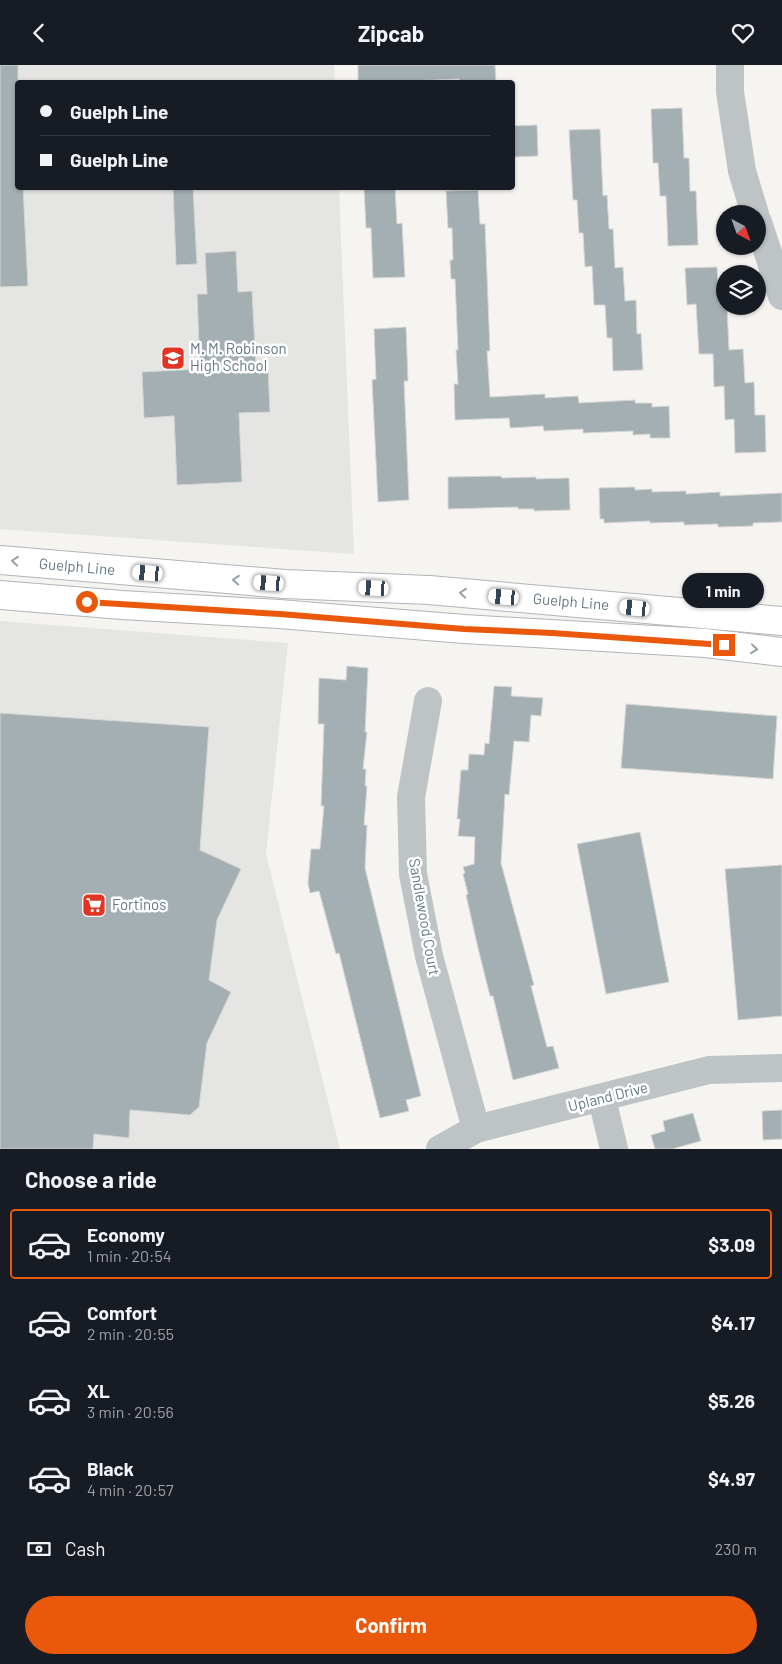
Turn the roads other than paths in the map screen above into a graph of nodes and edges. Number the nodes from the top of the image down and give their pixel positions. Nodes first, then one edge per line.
1 (730, 65) edge
2 (752, 205) edge
3 (766, 247) edge
4 (782, 296) edge
5 (0, 560) edge
6 (338, 586) junction
7 (0, 595) edge
8 (336, 619) junction
9 (782, 621) edge
10 (782, 652) edge
11 (428, 701) dead end
12 (782, 1068) edge
13 (602, 1099) junction
14 (476, 1129) junction
15 (440, 1149) edge
16 (614, 1149) edge

1 - 2 street
3 - 4 street
6 -> 5 main road, Guelph Line
6 - 8 main road
9 -> 6 main road, Guelph Line
7 - 8 main road
8 -> 10 main road
11 - 14 street, Sandlewood Court
12 - 13 street, Upland Drive
13 - 14 street, Upland Drive
13 - 16 street
14 - 15 street, Upland Drive

